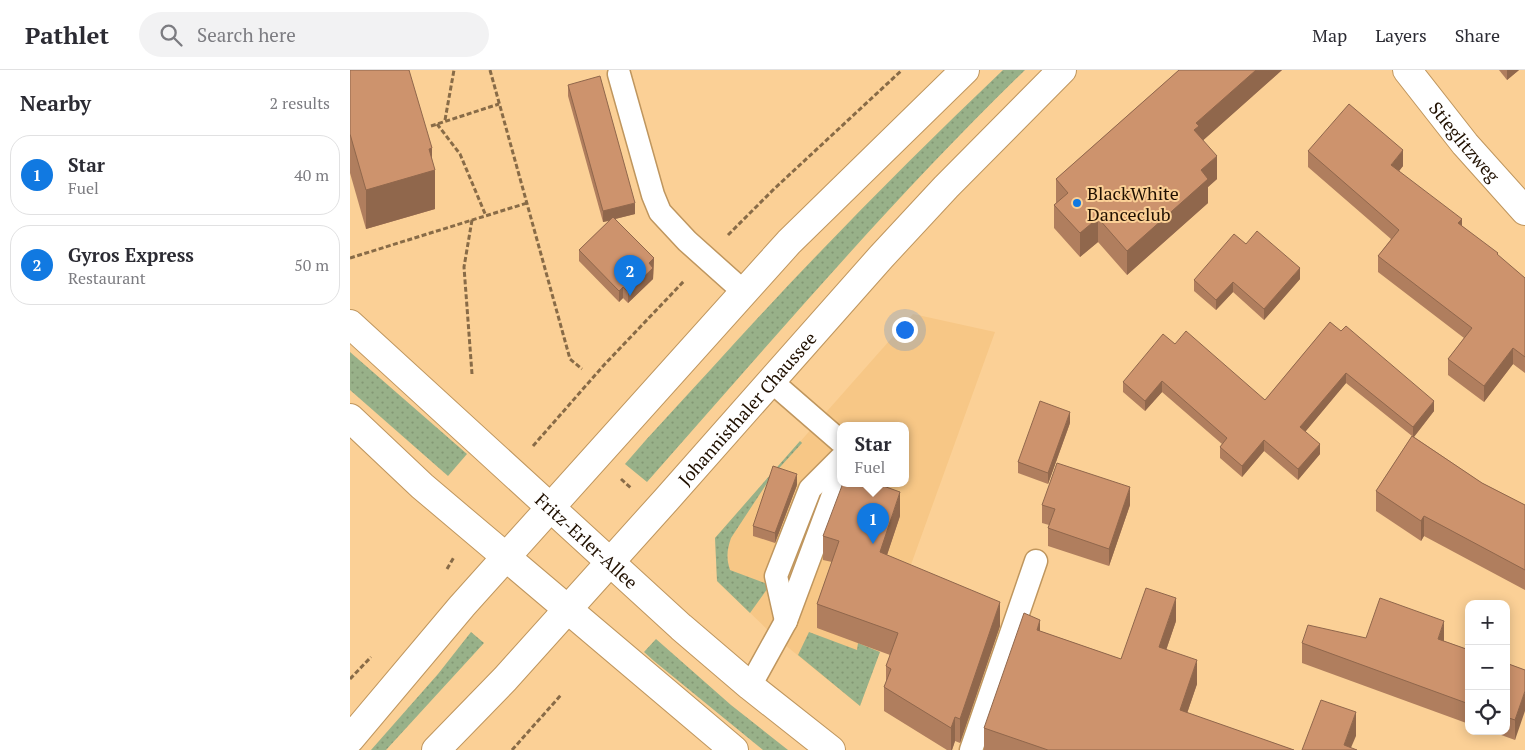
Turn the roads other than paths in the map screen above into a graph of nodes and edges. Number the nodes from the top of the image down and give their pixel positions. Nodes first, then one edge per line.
1 (965, 70) edge
2 (1062, 70) edge
3 (1407, 70) edge
4 (620, 74) dead end
5 (1525, 211) edge
6 (744, 292) junction
7 (350, 324) edge
8 (771, 381) junction
9 (350, 418) edge
10 (837, 438) edge
11 (837, 462) edge
12 (837, 484) edge
13 (551, 507) junction
14 (506, 558) junction
15 (1036, 561) dead end
16 (610, 562) junction
17 (567, 610) junction
18 (786, 621) junction
19 (750, 686) junction
20 (350, 739) edge
21 (436, 750) edge
22 (734, 750) edge
23 (831, 750) edge
24 (971, 750) edge

1 - 6 main road
2 - 8 main road, Johannisthaler Chaussee
3 - 5 main road, Stieglitzweg
4 - 6 lane
6 - 13 main road
7 - 13 main road, Fritz-Erler-Allee
8 - 10 lane
8 - 16 main road, Johannisthaler Chaussee
9 - 14 main road
11 - 18 lane
12 - 18 lane
13 - 14 main road
13 - 16 main road, Fritz-Erler-Allee
14 - 17 main road
14 - 20 main road
15 - 24 lane
16 - 17 main road, Johannisthaler Chaussee
16 - 19 main road, Fritz-Erler-Allee
17 - 21 main road, Johannisthaler Chaussee
17 - 22 main road
18 - 19 lane
19 - 23 main road, Fritz-Erler-Allee

